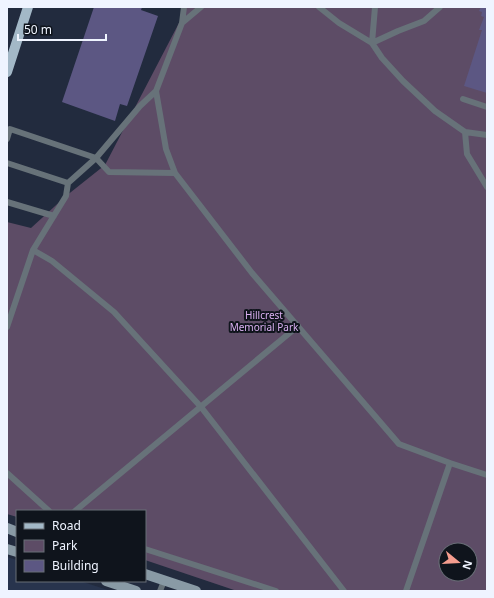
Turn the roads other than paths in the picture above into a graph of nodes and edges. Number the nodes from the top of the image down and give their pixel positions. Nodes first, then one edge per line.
1 (28, 7) edge
2 (184, 7) edge
3 (201, 7) edge
4 (319, 7) edge
5 (375, 7) edge
6 (440, 7) edge
7 (182, 23) junction
8 (372, 43) junction
9 (7, 72) edge
10 (156, 91) junction
11 (463, 98) dead end
12 (487, 107) edge
13 (466, 132) junction
14 (487, 135) edge
15 (7, 139) edge
16 (96, 158) junction
17 (7, 163) edge
18 (175, 174) junction
19 (68, 183) junction
20 (487, 187) edge
21 (7, 202) edge
22 (54, 216) junction
23 (33, 250) junction
24 (298, 326) junction
25 (7, 327) edge
26 (201, 407) junction
27 (450, 462) junction
28 (7, 473) edge
29 (487, 475) edge
30 (48, 510) edge
31 (76, 510) edge
32 (146, 549) edge
33 (146, 574) edge
34 (164, 581) junction
35 (109, 582) edge
36 (178, 588) edge
37 (136, 591) edge
38 (160, 591) edge
39 (196, 591) edge
40 (276, 591) edge
41 (344, 591) edge
42 (406, 591) edge

1 - 9 main road
2 - 7 lane
3 - 7 lane
4 - 8 lane
5 - 8 lane
6 - 8 lane
7 - 10 lane
8 - 13 lane
10 - 16 lane
10 - 18 lane
11 - 12 lane
13 - 14 lane
13 - 20 lane
15 - 16 lane
16 - 18 lane
16 - 19 lane
17 - 19 lane
18 - 24 lane
19 - 22 lane
21 - 22 lane
22 - 23 lane
23 - 25 lane
23 - 26 lane
24 - 26 lane
24 - 27 lane
26 - 31 lane
26 - 41 lane
27 - 29 lane
27 - 42 lane
28 - 30 lane
32 - 40 lane
33 - 34 main road
34 - 36 main road
34 - 38 lane
35 - 37 main road
36 - 39 main road

